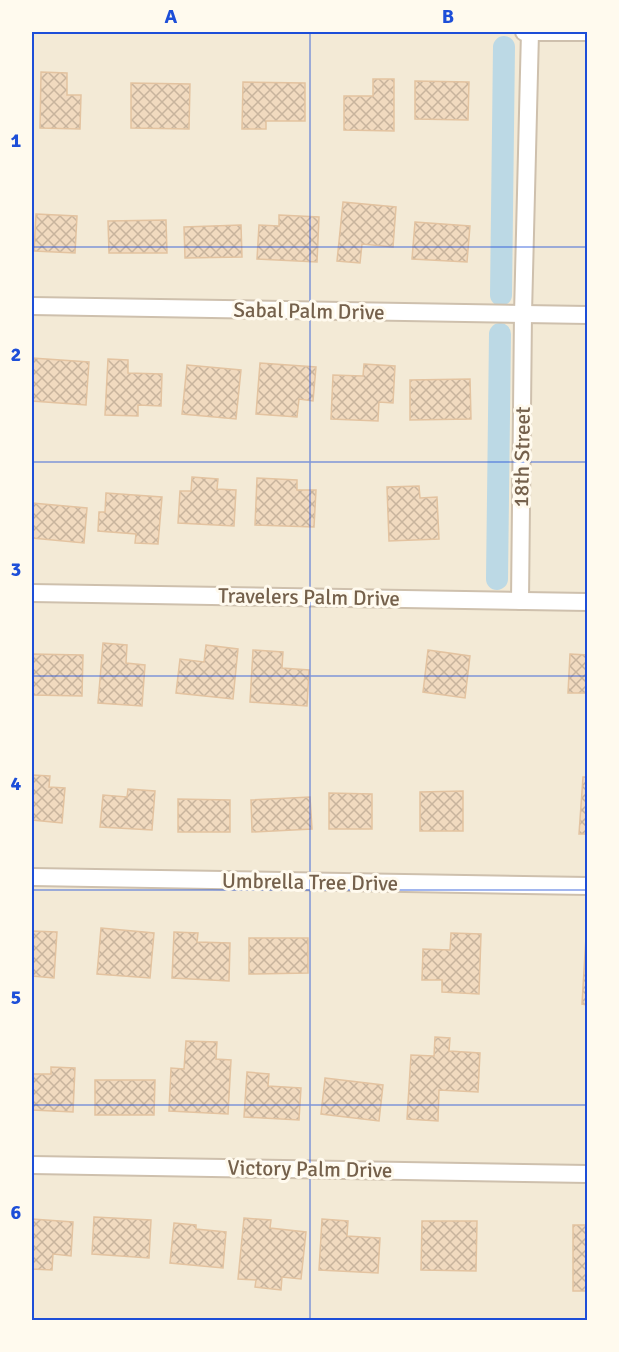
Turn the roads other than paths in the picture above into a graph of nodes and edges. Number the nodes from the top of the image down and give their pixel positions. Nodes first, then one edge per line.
1 (524, 32) edge
2 (530, 32) edge
3 (588, 32) edge
4 (32, 306) edge
5 (523, 314) junction
6 (588, 315) edge
7 (32, 592) edge
8 (520, 601) junction
9 (588, 602) edge
10 (32, 878) edge
11 (588, 886) edge
12 (32, 1165) edge
13 (588, 1174) edge

1 - 2 street
2 - 3 street
2 - 5 street, 18th Street
4 - 5 street, Sabal Palm Drive
5 - 6 street, Sabal Palm Drive
5 - 8 street, 18th Street
7 - 8 street, Travelers Palm Drive
8 - 9 street, Travelers Palm Drive
10 - 11 street, Umbrella Tree Drive
12 - 13 street, Victory Palm Drive

